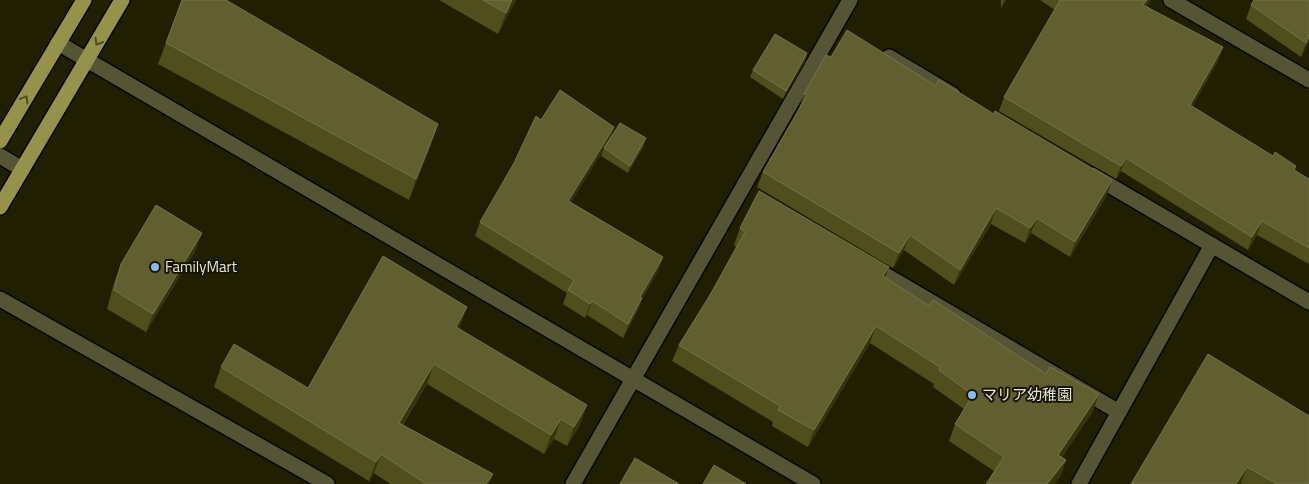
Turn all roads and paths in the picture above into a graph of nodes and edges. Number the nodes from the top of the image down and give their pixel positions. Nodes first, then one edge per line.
1 (84, 0) edge
2 (122, 0) edge
3 (850, 0) edge
4 (1171, 0) edge
5 (835, 26) junction
6 (852, 36) edge
7 (58, 43) junction
8 (878, 50) edge
9 (87, 60) junction
10 (1309, 80) edge
11 (963, 100) edge
12 (0, 141) edge
13 (0, 156) edge
14 (22, 169) junction
15 (1083, 170) edge
16 (0, 208) edge
17 (1212, 245) junction
18 (853, 256) edge
19 (0, 299) edge
20 (1309, 302) edge
21 (632, 378) junction
22 (1119, 412) junction
23 (327, 484) edge
24 (573, 484) edge
25 (813, 484) edge
26 (1079, 484) edge

1 - 7 highway
2 -> 9 highway
3 - 5 street
4 - 10 street
5 - 6 street
5 - 21 street
7 - 9 street
12 -> 7 highway
8 - 11 street
9 - 14 highway
9 - 21 street
13 - 14 street
14 - 16 highway
15 - 17 street
17 - 20 street
17 - 22 street
18 - 22 street
19 - 23 street
21 - 24 street
21 - 25 street
22 - 26 street

